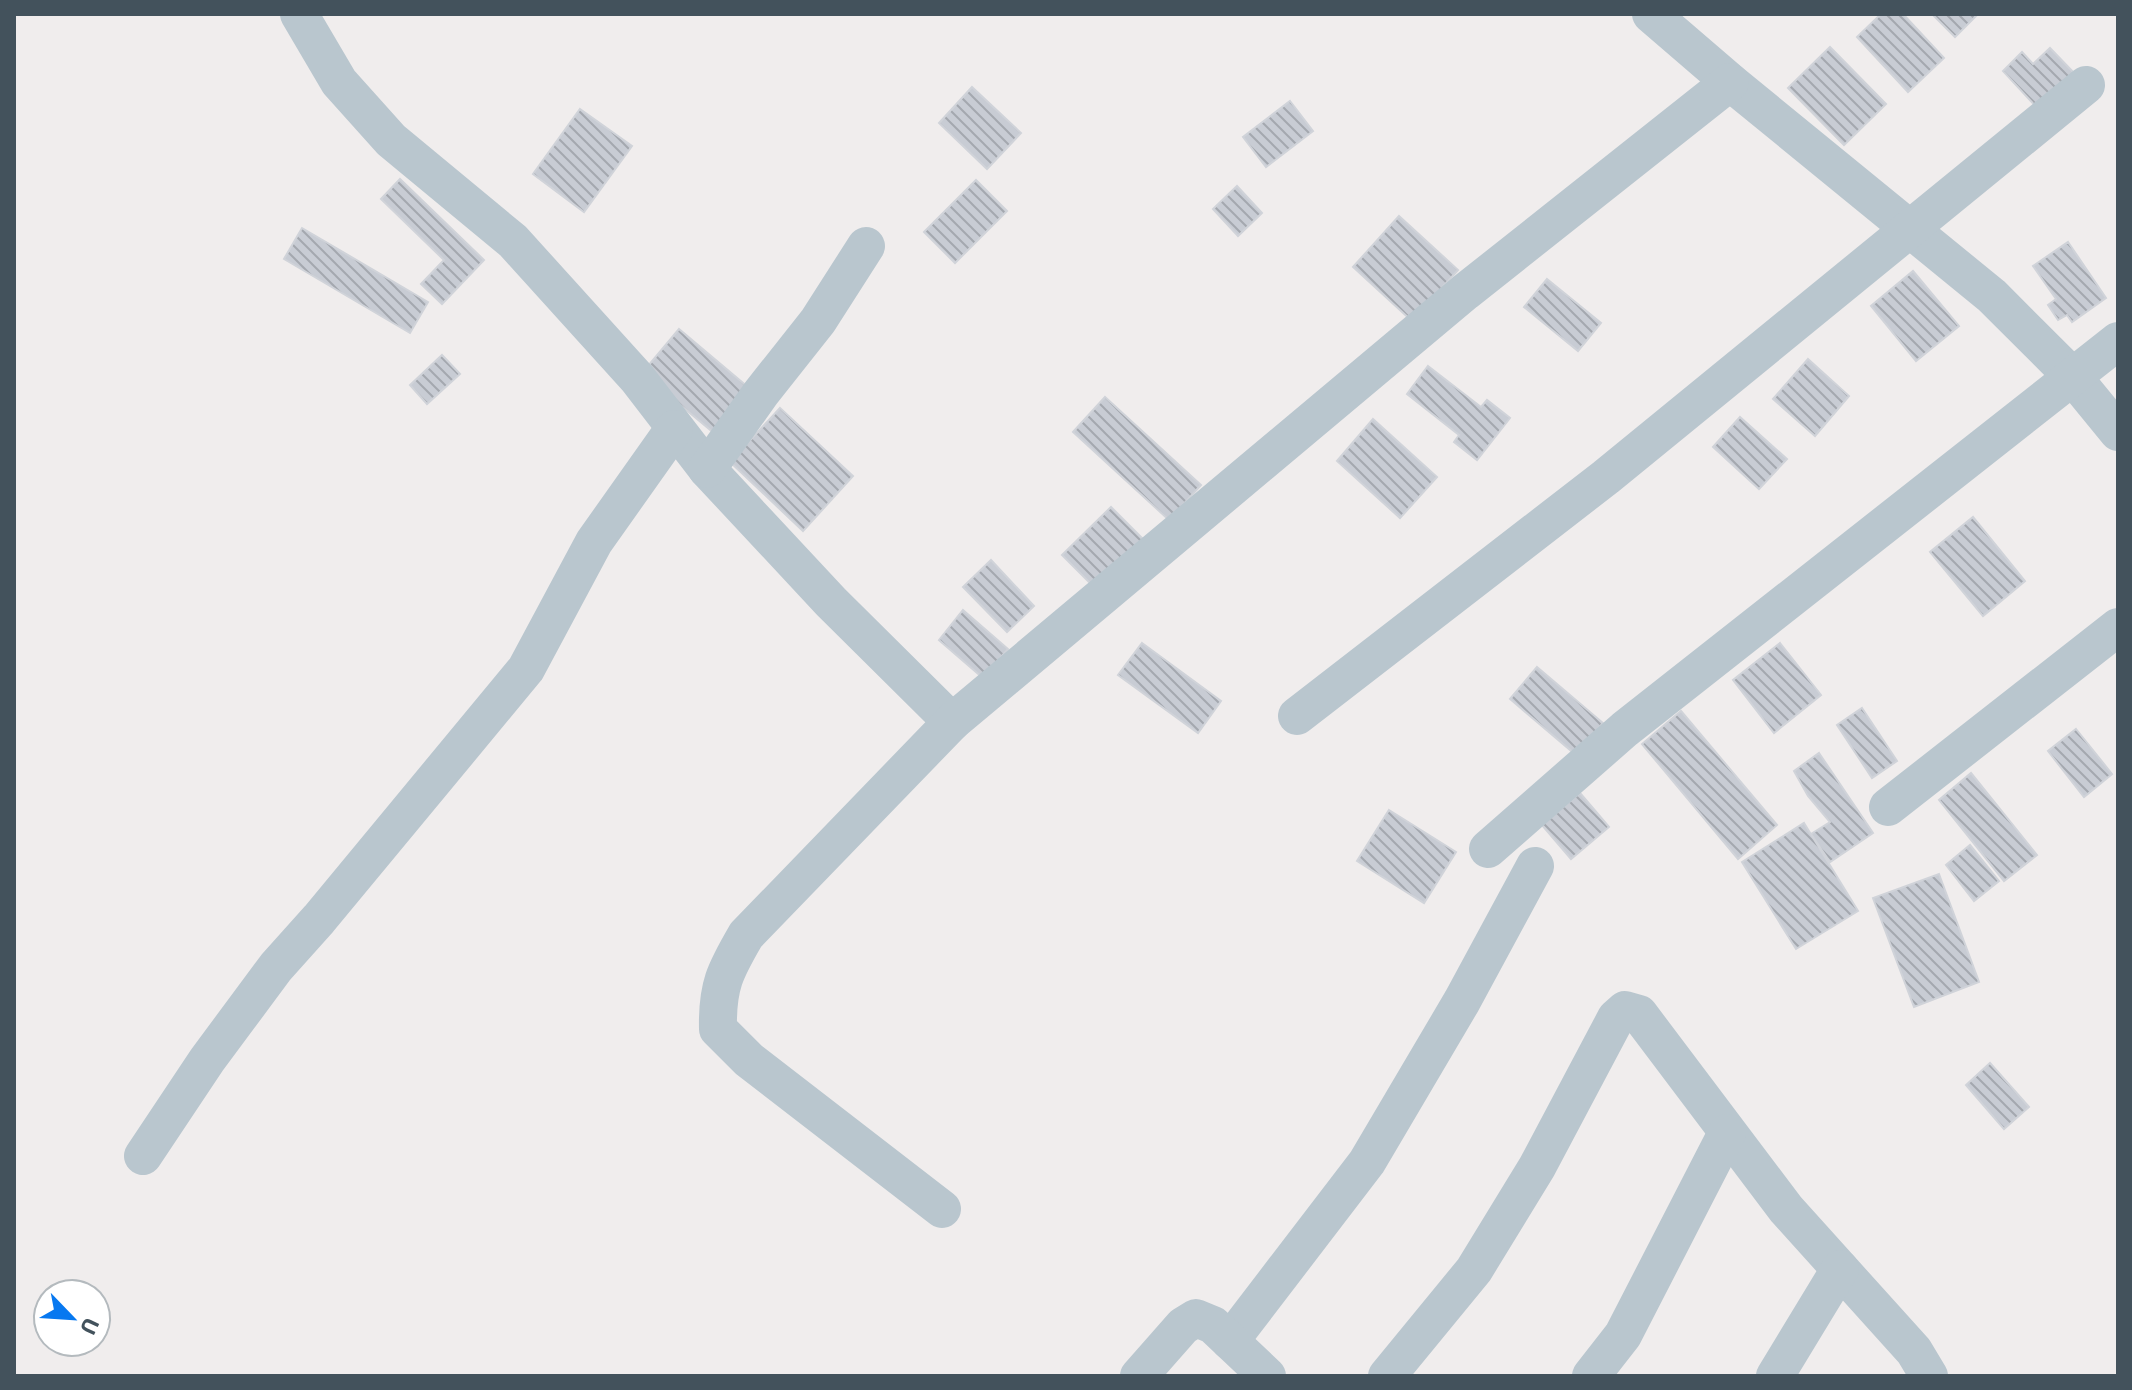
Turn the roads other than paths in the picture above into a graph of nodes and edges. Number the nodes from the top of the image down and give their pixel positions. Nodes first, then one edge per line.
1 (299, 14) edge
2 (1651, 14) edge
3 (1730, 82) junction
4 (2086, 85) dead end
5 (1910, 229) junction
6 (866, 246) dead end
7 (2118, 341) edge
8 (2073, 377) junction
9 (674, 429) junction
10 (2118, 432) edge
11 (707, 469) junction
12 (2118, 627) edge
13 (1297, 716) dead end
14 (952, 722) junction
15 (1888, 807) dead end
16 (1488, 849) dead end
17 (1535, 866) dead end
18 (1727, 1133) junction
19 (143, 1156) dead end
20 (942, 1209) dead end
21 (1840, 1269) junction
22 (1230, 1341) junction
23 (1139, 1376) edge
24 (1267, 1376) edge
25 (1387, 1376) edge
26 (1591, 1376) edge
27 (1775, 1376) edge
28 (1929, 1376) edge

1 - 9 street
2 - 3 street
3 - 5 street
3 - 14 street
4 - 5 street
5 - 8 street
5 - 13 street
6 - 11 street
7 - 8 street
8 - 10 street
8 - 16 street
9 - 11 street
9 - 19 street
11 - 14 street
12 - 15 street
14 - 20 street
17 - 22 street
18 - 21 street
18 - 25 street
18 - 26 street
21 - 27 street
21 - 28 street
22 - 23 street
22 - 24 street

